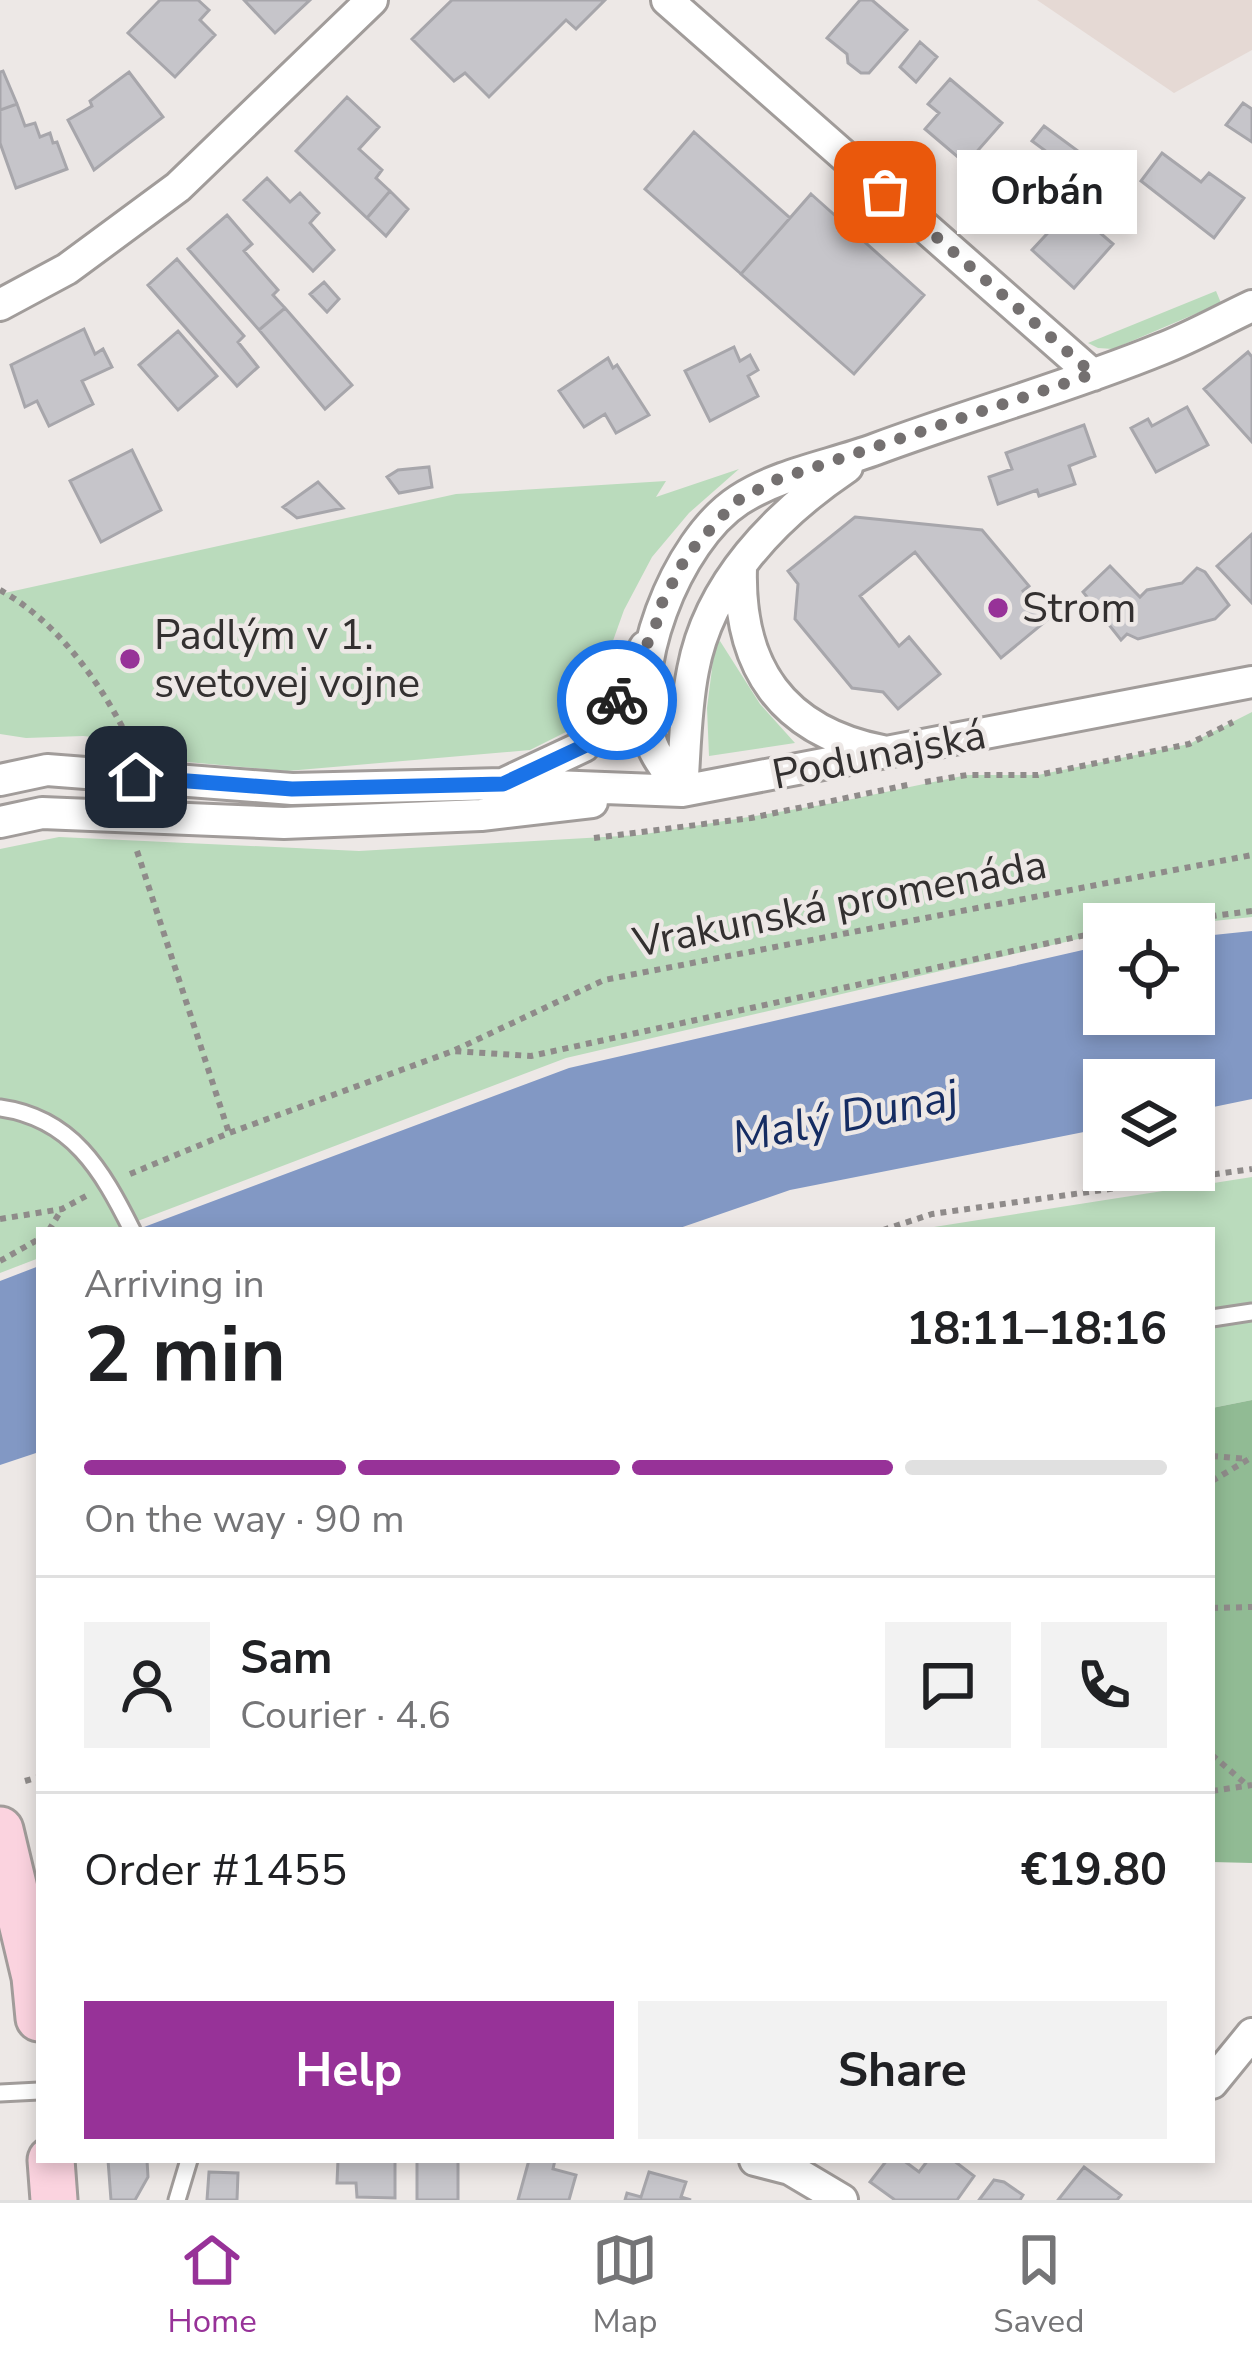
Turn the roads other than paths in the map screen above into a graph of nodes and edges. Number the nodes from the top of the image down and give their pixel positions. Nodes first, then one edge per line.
1 (372, 0) edge
2 (668, 0) edge
3 (0, 305) edge
4 (1252, 306) edge
5 (1093, 374) junction
6 (871, 451) junction
7 (741, 562) junction
8 (654, 631) junction
9 (1252, 682) edge
10 (893, 754) junction
11 (0, 769) edge
12 (47, 770) junction
13 (0, 780) edge
14 (503, 784) junction
15 (682, 791) junction
16 (0, 822) edge
17 (0, 1108) edge
18 (130, 1227) edge
19 (1252, 1312) edge
20 (1215, 1318) edge
21 (0, 1830) edge
22 (36, 1983) edge
23 (1252, 2034) edge
24 (1215, 2079) edge
25 (36, 2091) edge
26 (0, 2093) edge
27 (51, 2163) edge
28 (188, 2163) edge
29 (793, 2165) edge
30 (54, 2200) edge
31 (176, 2200) edge
32 (842, 2200) edge

1 - 3 street
2 - 5 street
4 - 5 street
5 - 6 street
6 - 7 street
6 - 8 street
7 - 10 street
7 - 15 street
8 - 14 street
8 - 15 street
9 - 10 street, Podunajská
10 - 15 street, Podunajská
11 - 12 street
12 - 13 street
12 - 14 street, Podunajská
14 - 15 street, Podunajská
15 - 16 street
17 - 18 lane
19 - 20 lane
21 - 22 main road
23 - 24 street
25 - 26 lane
27 - 30 main road
28 - 31 lane
29 - 32 street

